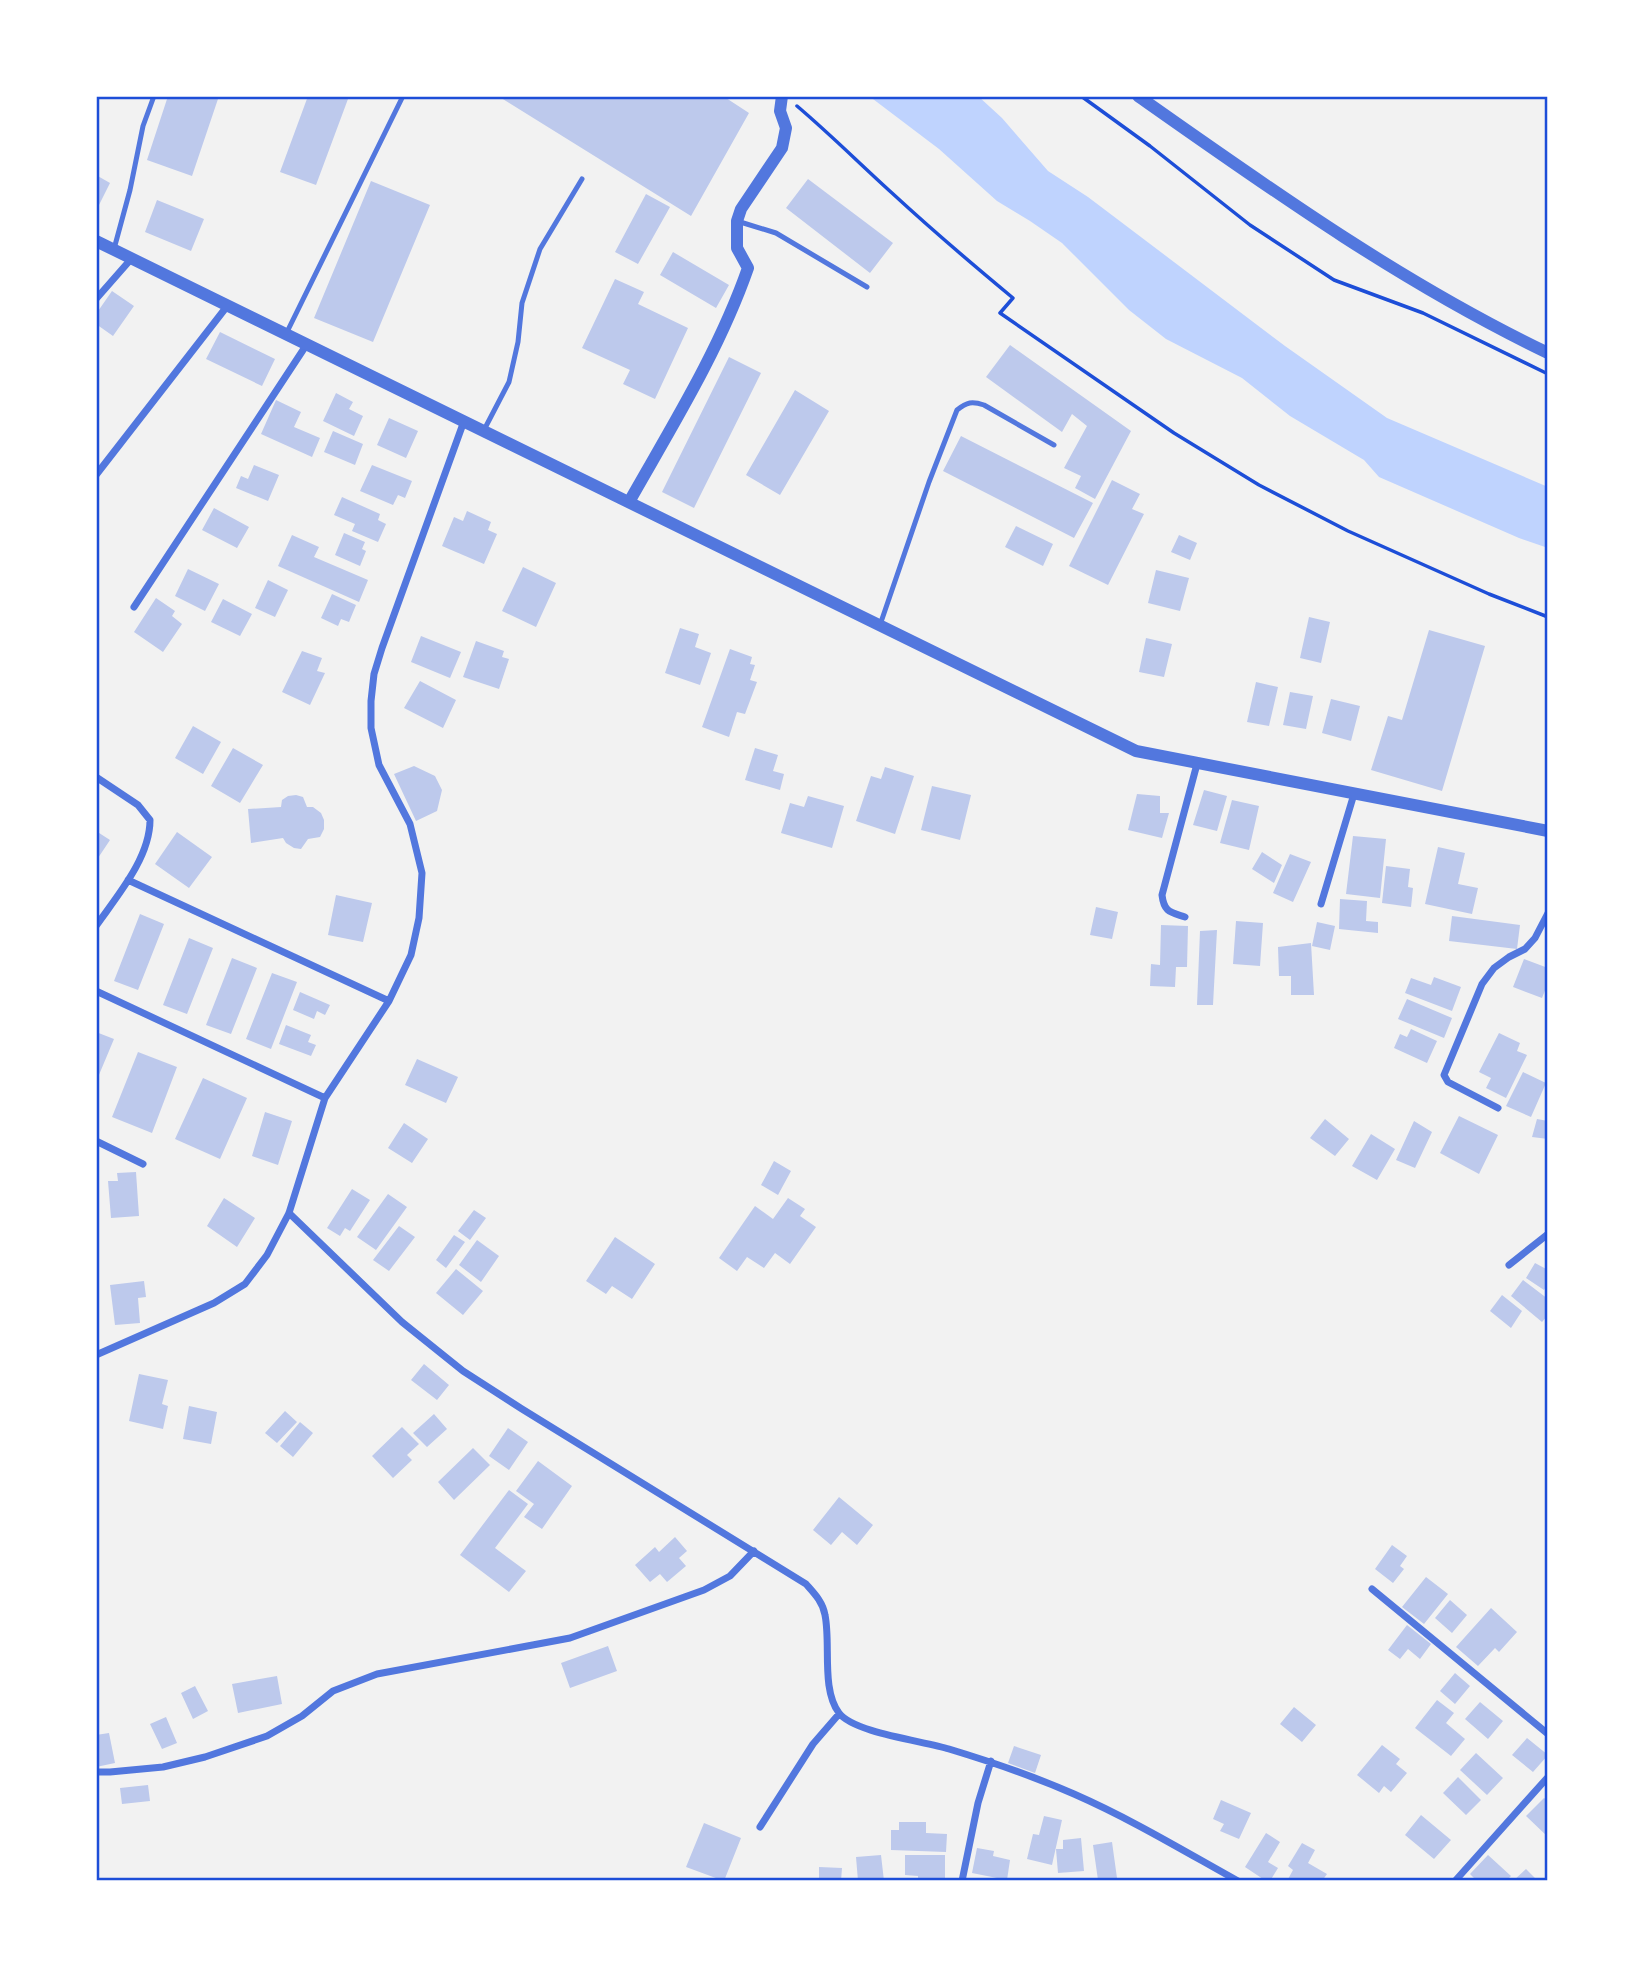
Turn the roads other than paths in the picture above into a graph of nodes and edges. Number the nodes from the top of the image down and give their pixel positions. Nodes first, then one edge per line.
1 (154, 96) edge
2 (403, 96) edge
3 (1138, 96) edge
4 (788, 100) edge
5 (582, 178) dead end
6 (737, 221) junction
7 (96, 241) edge
8 (114, 249) junction
9 (132, 258) junction
10 (867, 287) dead end
11 (96, 299) edge
12 (228, 305) junction
13 (286, 334) junction
14 (307, 344) junction
15 (1548, 352) edge
16 (464, 420) junction
17 (484, 430) junction
18 (1054, 445) dead end
19 (96, 475) edge
20 (629, 502) junction
21 (134, 607) dead end
22 (880, 625) junction
23 (1197, 764) junction
24 (96, 777) edge
25 (1354, 794) junction
26 (1548, 831) edge
27 (128, 880) junction
28 (1321, 904) dead end
29 (1548, 913) edge
30 (1185, 917) dead end
31 (96, 926) edge
32 (96, 991) edge
33 (389, 1001) junction
34 (325, 1098) junction
35 (1498, 1108) dead end
36 (96, 1141) edge
37 (143, 1164) dead end
38 (289, 1213) junction
39 (1548, 1234) edge
40 (1509, 1265) dead end
41 (96, 1355) edge
42 (754, 1551) junction
43 (1372, 1589) dead end
44 (839, 1714) junction
45 (1548, 1734) edge
46 (991, 1762) junction
47 (96, 1772) edge
48 (1548, 1777) edge
49 (760, 1827) dead end
50 (962, 1881) edge
51 (1238, 1881) edge
52 (1455, 1881) edge

1 - 8 lane
2 - 13 lane
3 - 15 street
4 - 6 street
5 - 17 lane
6 - 10 lane
6 - 20 street
7 - 8 street
8 - 9 street
9 - 11 street
9 - 12 street
12 - 13 street
12 - 19 street
13 - 14 street
14 - 16 street
14 - 21 street
16 - 17 street
16 - 33 street
17 - 20 street
18 - 22 lane
20 - 22 street
22 - 23 street
23 - 25 street
23 - 30 street
24 - 27 street
25 - 26 street
25 - 28 street
27 - 31 street
27 - 33 street
29 - 35 street
32 - 34 street
33 - 34 street
34 - 38 street
36 - 37 street
38 - 41 street
38 - 42 street
39 - 40 street
42 - 44 street
42 - 47 street
43 - 45 street
44 - 46 street
44 - 49 street
46 - 50 street
46 - 51 street
48 - 52 street

